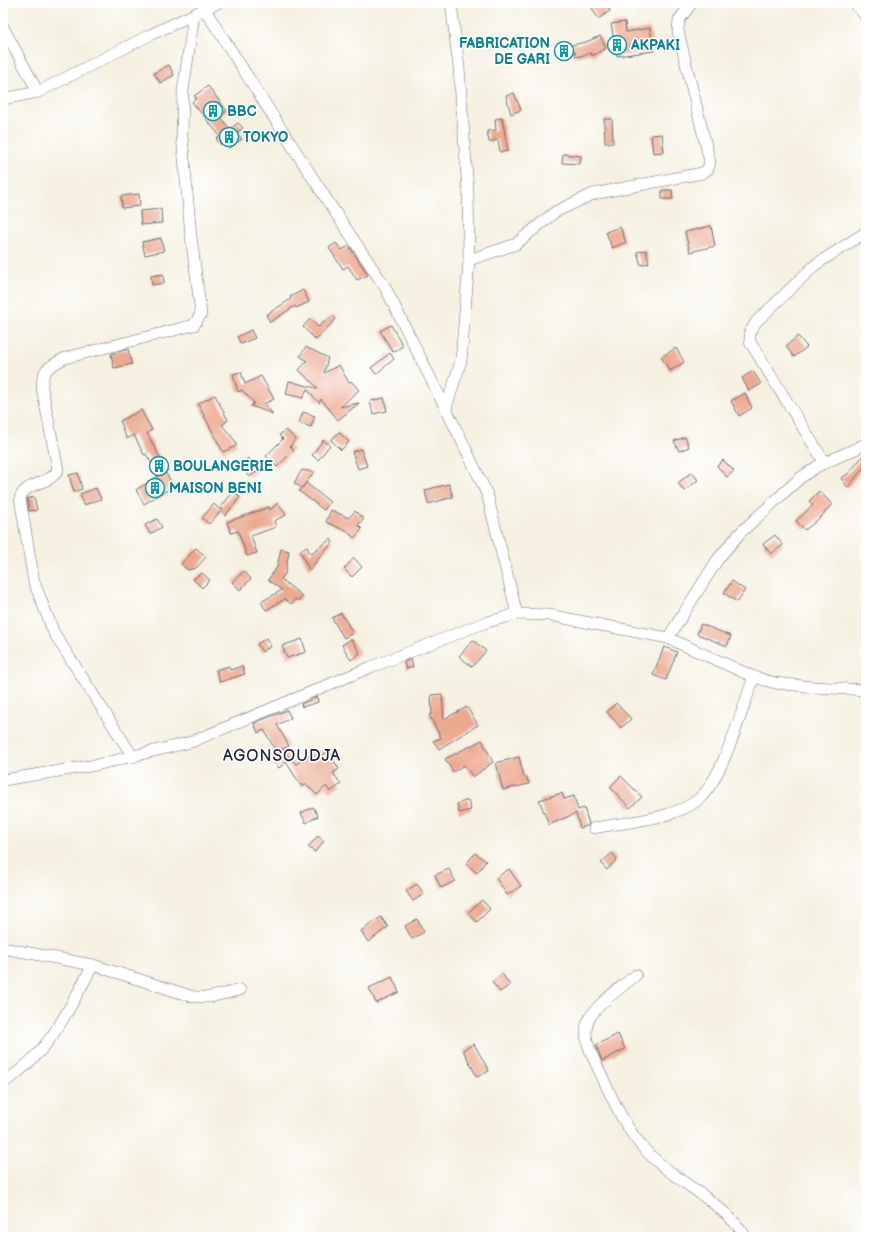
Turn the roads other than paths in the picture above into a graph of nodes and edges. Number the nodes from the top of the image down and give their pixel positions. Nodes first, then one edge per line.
1 (218, 3) edge
2 (451, 3) edge
3 (692, 3) edge
4 (855, 3) edge
5 (201, 9) edge
6 (866, 17) edge
7 (3, 27) edge
8 (38, 92) junction
9 (3, 99) edge
10 (866, 232) edge
11 (469, 260) junction
12 (446, 408) junction
13 (866, 444) edge
14 (825, 462) junction
15 (517, 614) junction
16 (668, 638) junction
17 (754, 677) junction
18 (866, 690) edge
19 (133, 757) junction
20 (3, 780) edge
21 (594, 828) dead end
22 (3, 948) edge
23 (93, 965) junction
24 (636, 975) dead end
25 (240, 990) dead end
26 (3, 1084) edge
27 (746, 1237) edge

1 - 5 street
2 - 11 street
3 - 11 street
4 - 6 street
5 - 8 street
5 - 12 street
5 - 19 street
7 - 8 street
8 - 9 street
10 - 14 street
11 - 12 street
12 - 15 street
13 - 14 street
14 - 16 street
15 - 16 street
15 - 19 street
16 - 17 street
17 - 18 street
17 - 21 street
19 - 20 street
22 - 23 street
23 - 25 street
23 - 26 street
24 - 27 street

